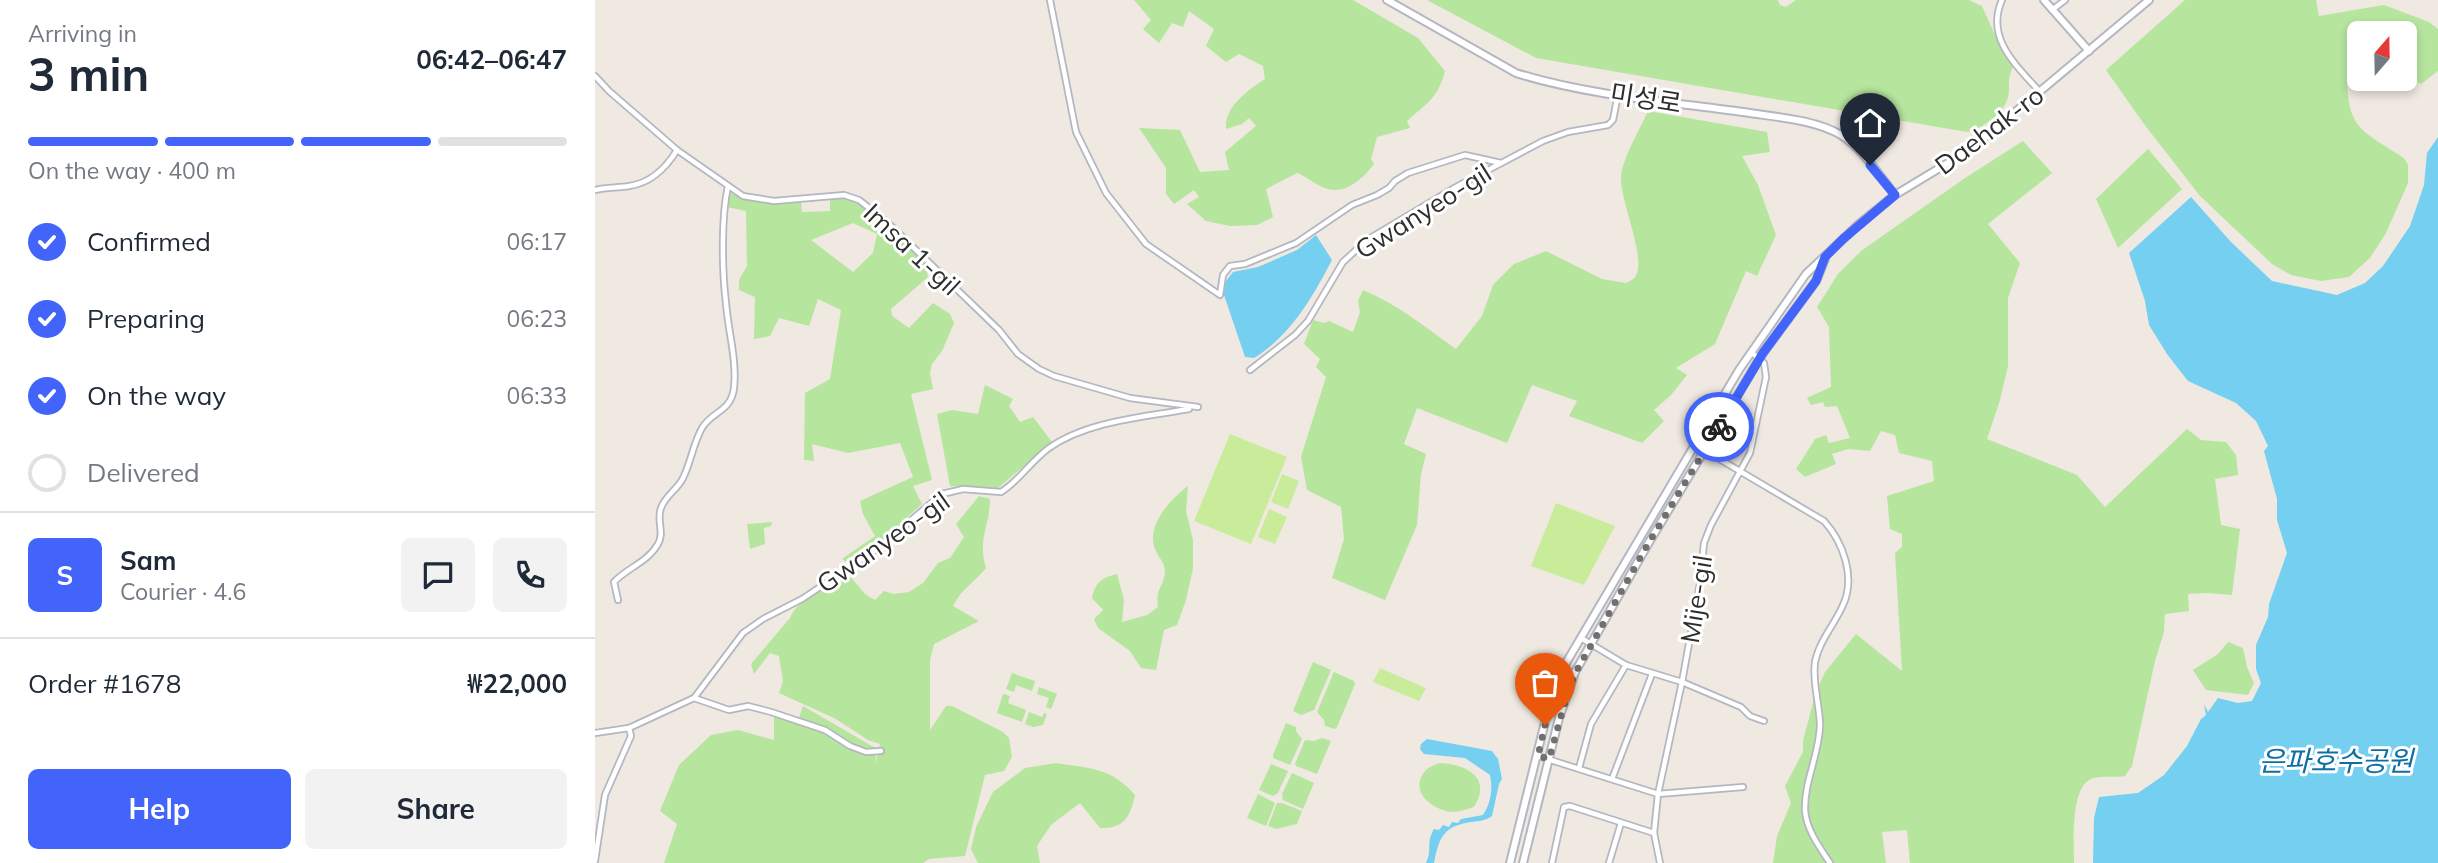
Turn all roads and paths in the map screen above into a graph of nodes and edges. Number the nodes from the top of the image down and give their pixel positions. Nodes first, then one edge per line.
1 (1050, 0) edge
2 (1387, 0) edge
3 (2002, 0) edge
4 (2044, 0) edge
5 (2065, 0) edge
6 (2149, 0) edge
7 (2052, 10) junction
8 (2089, 51) junction
9 (595, 76) edge
10 (2041, 92) junction
11 (1618, 94) junction
12 (677, 149) junction
13 (1501, 163) junction
14 (727, 186) junction
15 (595, 190) edge
16 (1895, 195) junction
17 (1825, 257) junction
18 (1750, 351) junction
19 (1759, 358) junction
20 (1249, 370) dead end
21 (1198, 407) joint
22 (1694, 444) junction
23 (1705, 450) junction
24 (1740, 471) junction
25 (618, 600) dead end
26 (1581, 638) junction
27 (1591, 645) junction
28 (1626, 665) junction
29 (1652, 674) junction
30 (1682, 682) junction
31 (694, 698) junction
32 (1764, 721) dead end
33 (629, 728) junction
34 (595, 733) edge
35 (881, 751) dead end
36 (1538, 756) junction
37 (1549, 759) junction
38 (1579, 769) junction
39 (1612, 779) junction
40 (1743, 787) dead end
41 (1658, 794) junction
42 (602, 814) junction
43 (595, 818) edge
44 (1621, 823) junction
45 (1654, 833) junction
46 (595, 861) edge
47 (1510, 863) edge
48 (1523, 863) edge
49 (1552, 863) edge
50 (1609, 863) edge
51 (1660, 863) edge
52 (1830, 863) edge

1 - 13 street
2 - 11 street, 미성로
3 - 10 street
4 - 7 street
5 - 7 street
6 - 8 street, Daehak-ro
7 - 8 street
8 - 10 street, Daehak-ro
9 - 12 street, Imsa 1-gil
10 - 16 street, Daehak-ro
11 - 13 street, Gwanyeo-gil
11 - 16 street, 미성로
12 - 14 street, Imsa 1-gil
12 - 15 street
13 - 20 street, Gwanyeo-gil
14 - 21 street, Imsa 1-gil
14 - 25 street
16 - 17 street, Daehak-ro
17 - 18 street, Daehak-ro
17 - 19 street, Daehak-ro
18 - 19 street
18 - 22 street, Daehak-ro
19 - 23 street, Daehak-ro
19 - 24 street, Mije-gil
21 - 31 street, Gwanyeo-gil
22 - 23 street
22 - 26 street, Daehak-ro
23 - 24 street
23 - 27 street, Daehak-ro
24 - 30 street, Mije-gil
24 - 52 street
26 - 27 street
26 - 36 street, Daehak-ro
27 - 28 street
27 - 37 street, Daehak-ro
28 - 29 street
28 - 38 street
29 - 30 street
29 - 39 street
30 - 32 street
30 - 41 street, Mije-gil
31 - 33 street, Gwanyeo-gil
31 - 35 street
33 - 34 street, Gwanyeo-gil
33 - 42 street
36 - 37 street
36 - 47 street, Daehak-ro
37 - 38 street
37 - 48 street, Daehak-ro
38 - 39 street
39 - 41 street
40 - 41 street
41 - 45 street, Mije-gil
42 - 43 street
42 - 46 street
44 - 45 street
44 - 49 street
44 - 50 street
45 - 51 street, Mije-gil

